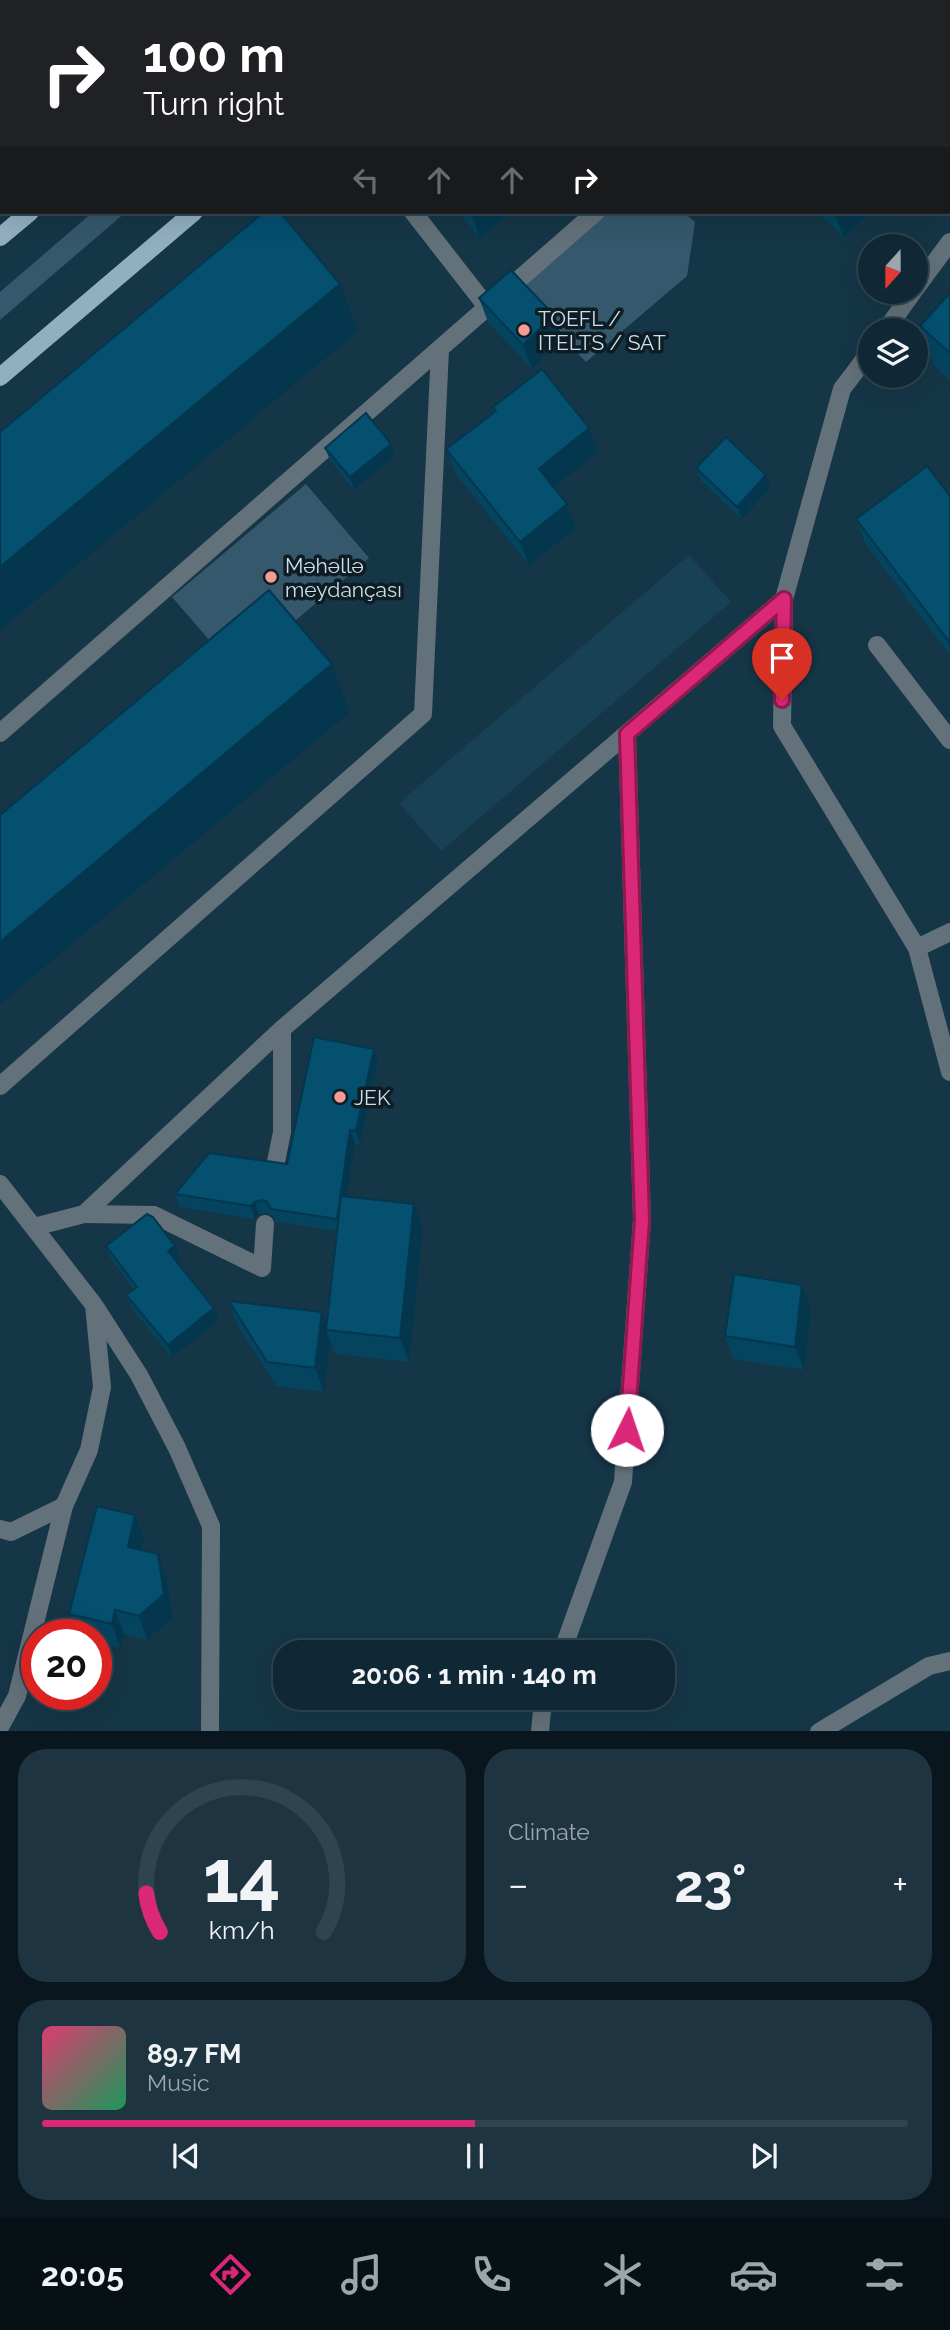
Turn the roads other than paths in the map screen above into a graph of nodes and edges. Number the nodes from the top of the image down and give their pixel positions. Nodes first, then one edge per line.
1 (28, 214) edge
2 (192, 214) edge
3 (415, 214) edge
4 (594, 214) edge
5 (0, 237) edge
6 (950, 242) edge
7 (928, 272) edge
8 (487, 307) junction
9 (440, 349) junction
10 (858, 368) edge
11 (0, 377) edge
12 (784, 599) junction
13 (877, 645) dead end
14 (0, 733) edge
15 (627, 734) junction
16 (950, 740) edge
17 (950, 932) edge
18 (917, 948) junction
19 (282, 1029) junction
20 (950, 1072) edge
21 (0, 1086) edge
22 (276, 1162) edge
23 (0, 1184) edge
24 (83, 1214) junction
25 (265, 1224) dead end
26 (34, 1227) junction
27 (94, 1305) junction
28 (64, 1506) junction
29 (0, 1529) edge
30 (566, 1640) edge
31 (950, 1661) edge
32 (542, 1710) edge
33 (0, 1727) edge
34 (210, 1731) edge
35 (540, 1731) edge
36 (819, 1731) edge

1 - 5 main road
2 - 11 main road
3 - 8 street
4 - 8 street
6 - 7 street
8 - 9 street
9 - 14 street
9 - 21 street
10 - 12 street
12 - 15 street
12 - 18 street
13 - 16 street
15 - 19 street
15 - 30 street
17 - 18 street
18 - 20 street
19 - 22 street
19 - 24 street
23 - 26 street
24 - 25 street
24 - 26 street
26 - 27 street
27 - 28 street
27 - 34 street
28 - 29 street
28 - 33 street
31 - 36 street
32 - 35 street

